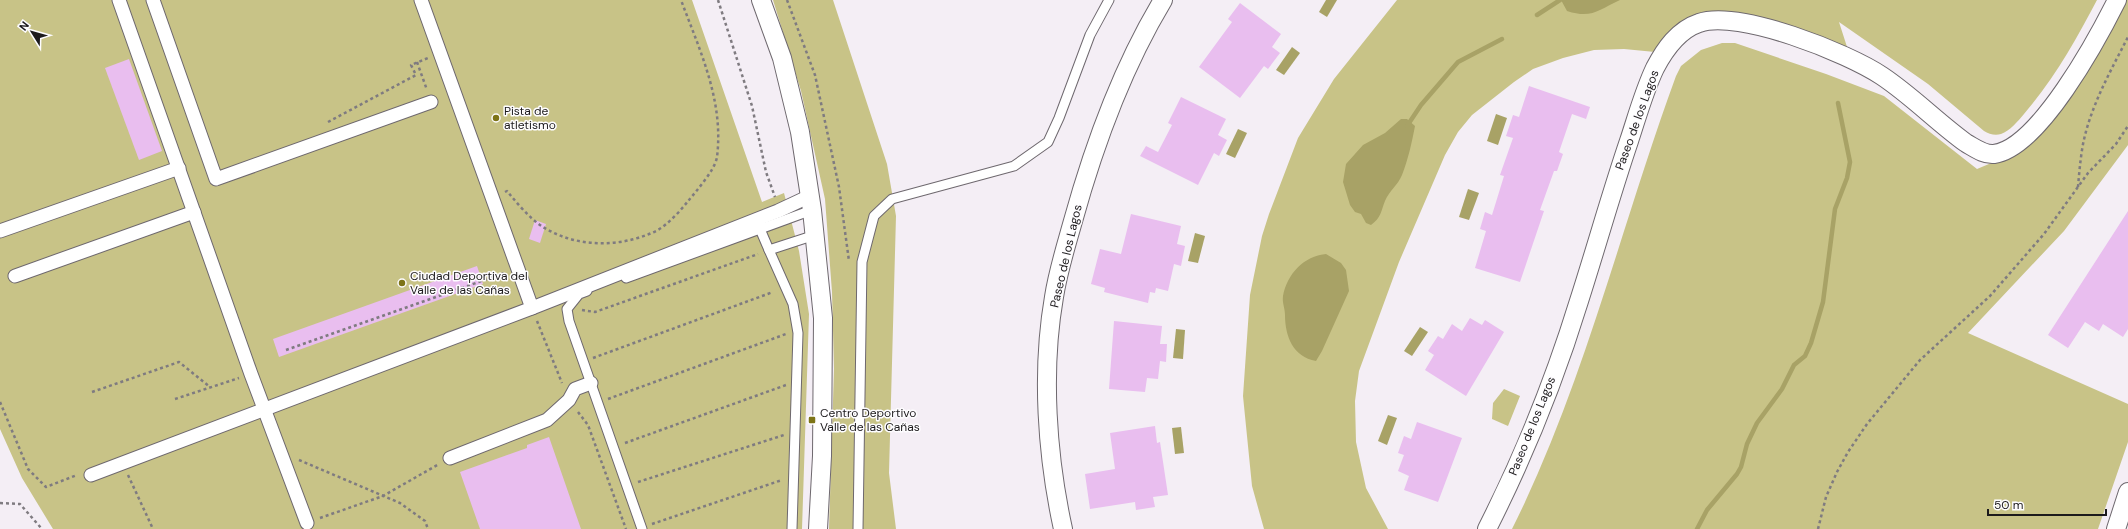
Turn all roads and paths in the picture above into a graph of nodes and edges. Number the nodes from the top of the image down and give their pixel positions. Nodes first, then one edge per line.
1 (119, 0) edge
2 (152, 0) edge
3 (421, 0) edge
4 (681, 0) edge
5 (718, 0) edge
6 (761, 0) edge
7 (787, 0) edge
8 (1109, 0) edge
9 (1163, 0) edge
10 (2117, 0) edge
11 (2128, 37) edge
12 (440, 53) junction
13 (417, 62) junction
14 (431, 102) joint
15 (327, 123) dead end
16 (2128, 126) edge
17 (178, 168) junction
18 (2078, 187) junction
19 (491, 195) junction
20 (811, 203) junction
21 (778, 211) junction
22 (194, 212) junction
23 (760, 229) junction
24 (0, 232) edge
25 (815, 235) junction
26 (770, 250) junction
27 (760, 260) dead end
28 (849, 262) dead end
29 (518, 268) junction
30 (15, 276) dead end
31 (771, 286) dead end
32 (773, 292) junction
33 (776, 299) dead end
34 (532, 308) junction
35 (567, 309) junction
36 (790, 340) dead end
37 (286, 350) dead end
38 (583, 361) junction
39 (251, 374) junction
40 (590, 383) junction
41 (210, 387) junction
42 (788, 391) dead end
43 (92, 392) dead end
44 (175, 399) dead end
45 (569, 400) junction
46 (0, 402) edge
47 (598, 403) junction
48 (265, 410) junction
49 (786, 440) dead end
50 (613, 448) junction
51 (280, 452) junction
52 (598, 453) junction
53 (450, 458) joint
54 (124, 462) junction
55 (785, 473) dead end
56 (92, 475) joint
57 (784, 480) junction
58 (627, 486) junction
59 (784, 487) dead end
60 (612, 491) junction
61 (2128, 492) edge
62 (383, 496) junction
63 (0, 503) edge
64 (307, 523) joint
65 (641, 528) edge
66 (42, 529) edge
67 (153, 529) edge
68 (428, 529) edge
69 (626, 529) edge
70 (792, 529) edge
71 (818, 529) edge
72 (858, 529) edge
73 (1063, 529) edge
74 (1487, 529) edge
75 (1818, 529) edge
76 (2116, 529) edge

1 - 17 street
2 - 14 street
3 - 12 street
4 - 19 path
5 - 21 path
6 - 20 street
7 - 28 path
8 - 72 lane
9 - 73 street, Paseo de los Lagos
10 - 74 street, Paseo de los Lagos
11 - 18 path
12 - 13 path
12 - 19 street
13 - 14 path
13 - 15 path
16 - 18 path
17 - 22 street
17 - 24 street
18 - 75 path
19 - 29 street
20 - 21 street
20 - 23 lane
20 - 25 street
21 - 34 street
22 - 30 street
22 - 39 street
23 - 26 lane
23 - 35 lane
25 - 26 lane
25 - 71 street
26 - 70 lane
27 - 35 path
29 - 34 street
29 - 37 path
31 - 32 path
32 - 33 path
32 - 38 path
34 - 45 path
34 - 48 street
35 - 38 lane
36 - 47 path
38 - 40 lane
39 - 41 path
39 - 48 street
40 - 45 street
40 - 47 lane
41 - 43 path
41 - 44 path
42 - 50 path
45 - 52 path
45 - 53 street
46 - 56 path
47 - 50 lane
48 - 51 street
48 - 54 street
49 - 58 path
50 - 52 path
50 - 58 lane
51 - 62 path
51 - 64 street
52 - 60 path
53 - 62 path
54 - 56 street
54 - 67 path
55 - 57 path
57 - 59 path
57 - 65 path
58 - 60 path
58 - 65 lane
60 - 69 path
61 - 76 street
62 - 64 path
62 - 68 path
63 - 66 path

